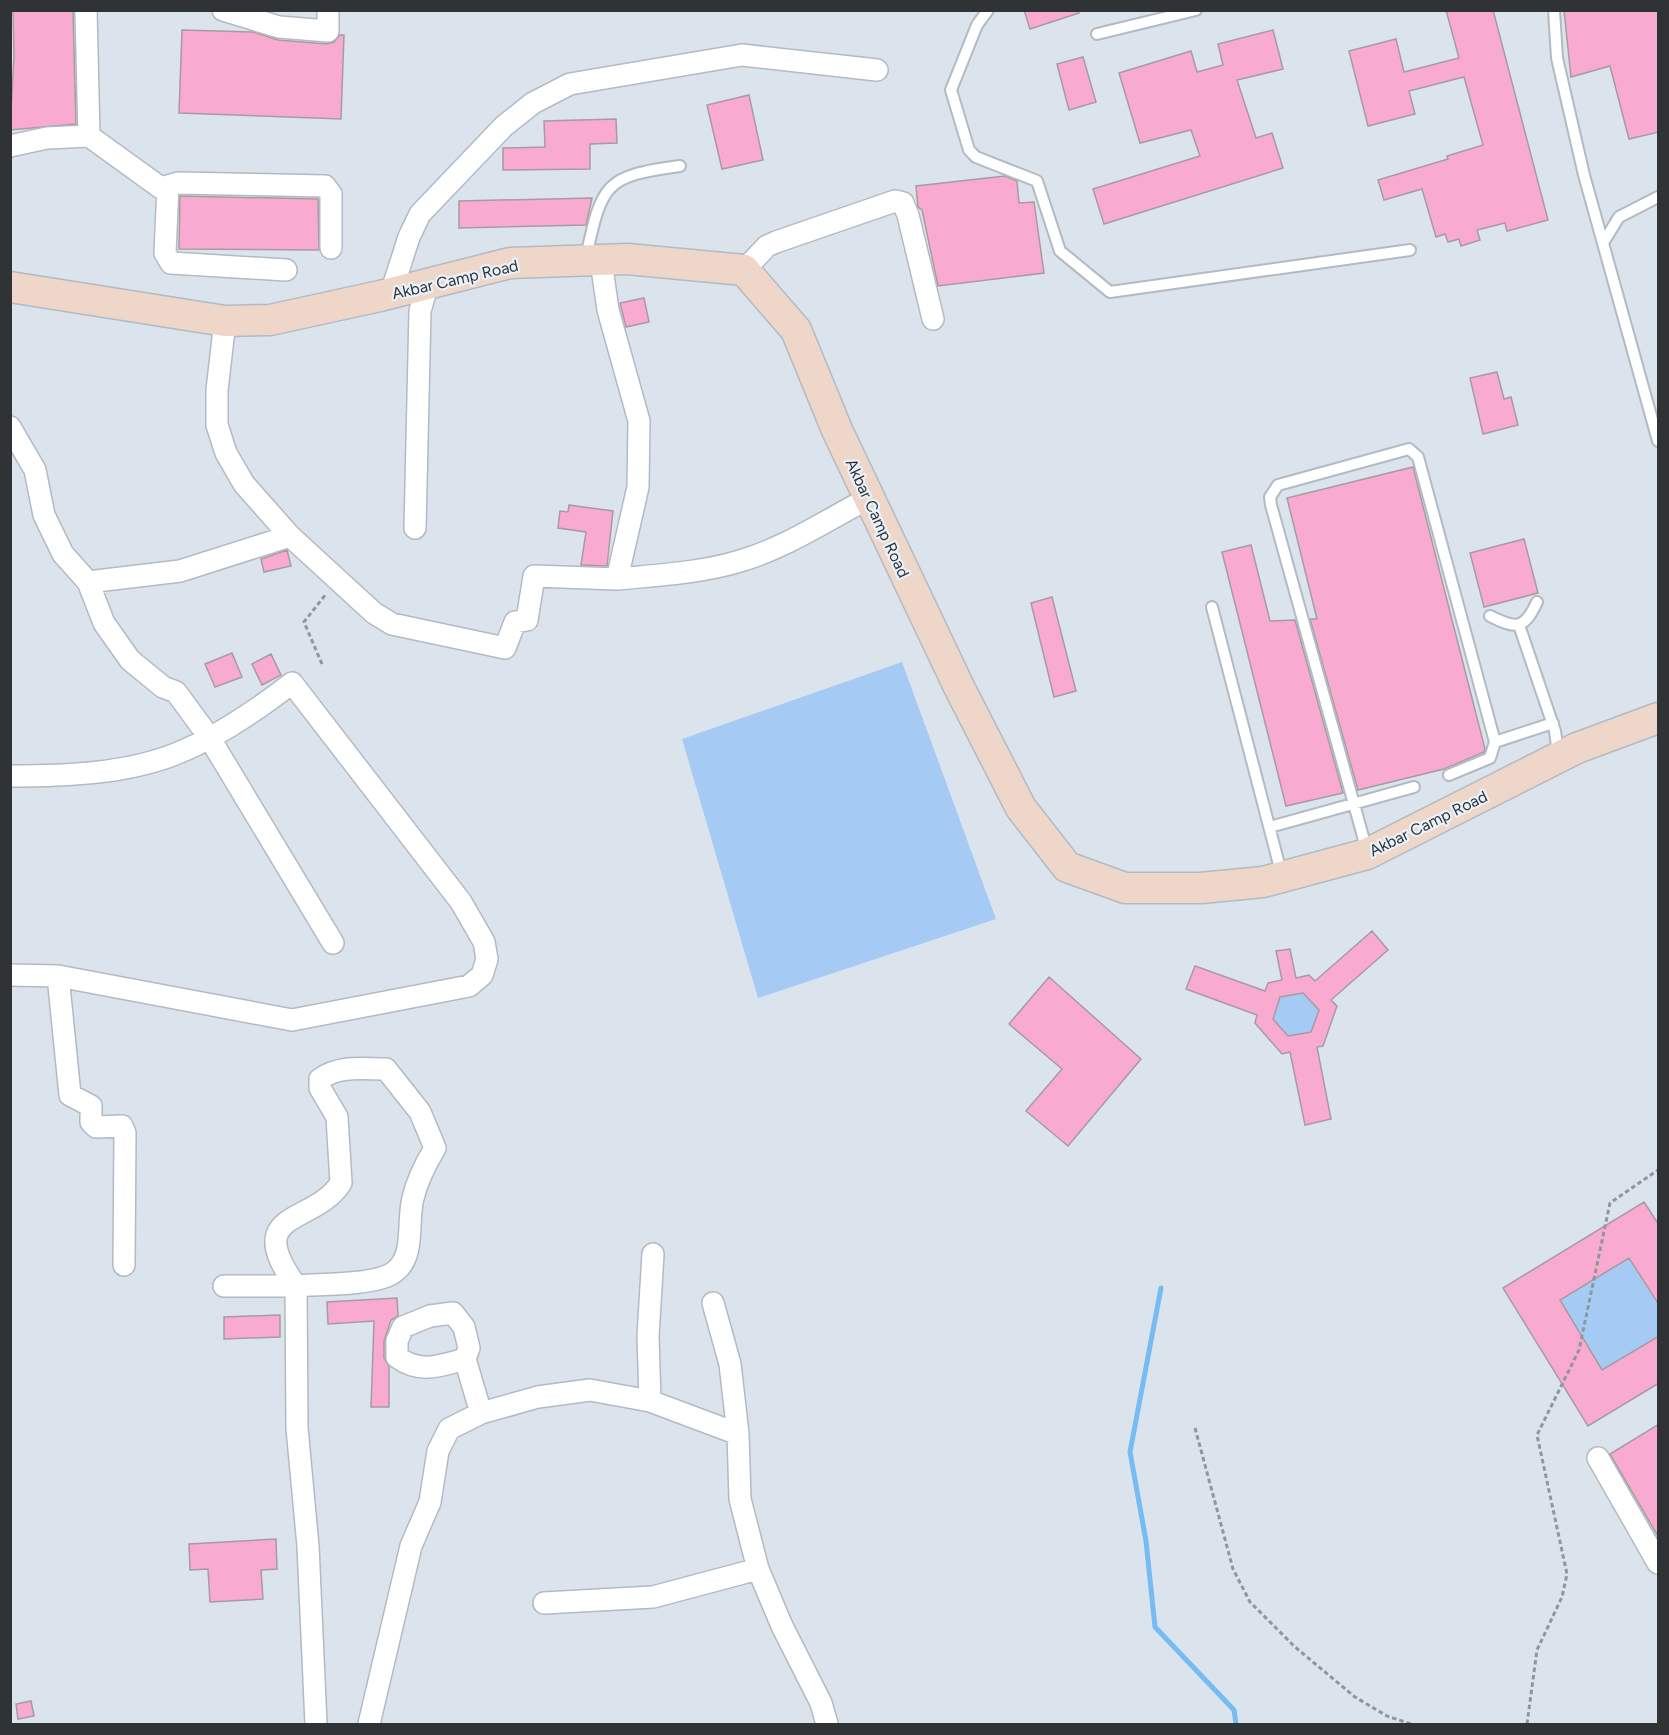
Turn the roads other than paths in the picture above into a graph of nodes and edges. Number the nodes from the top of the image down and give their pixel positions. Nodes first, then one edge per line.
1 (86, 10) edge
2 (223, 10) edge
3 (328, 10) edge
4 (988, 10) edge
5 (1196, 10) edge
6 (1554, 10) edge
7 (1097, 34) dead end
8 (877, 70) dead end
9 (89, 136) junction
10 (10, 146) edge
11 (680, 166) dead end
12 (168, 186) junction
13 (1659, 197) edge
14 (1603, 243) junction
15 (331, 248) dead end
16 (1410, 250) dead end
17 (593, 262) junction
18 (286, 270) dead end
19 (744, 270) junction
20 (428, 283) junction
21 (10, 287) edge
22 (391, 293) junction
23 (933, 319) dead end
24 (225, 321) junction
25 (10, 427) edge
26 (1659, 441) edge
27 (869, 498) junction
28 (415, 528) dead end
29 (290, 536) junction
30 (617, 579) junction
31 (88, 582) junction
32 (1537, 602) dead end
33 (1212, 607) dead end
34 (1490, 616) dead end
35 (1519, 625) junction
36 (1659, 718) edge
37 (1553, 723) junction
38 (209, 737) junction
39 (1495, 742) junction
40 (1559, 756) junction
41 (1449, 775) dead end
42 (10, 776) edge
43 (1414, 787) dead end
44 (1354, 805) junction
45 (1270, 826) junction
46 (1368, 854) junction
47 (1282, 877) junction
48 (333, 943) dead end
49 (10, 975) edge
50 (57, 976) junction
51 (653, 1254) dead end
52 (124, 1265) dead end
53 (224, 1286) dead end
54 (296, 1286) junction
55 (713, 1303) dead end
56 (465, 1359) dead end
57 (650, 1401) junction
58 (481, 1413) junction
59 (738, 1434) junction
60 (1598, 1458) dead end
61 (1659, 1563) edge
62 (758, 1569) junction
63 (544, 1603) dead end
64 (316, 1725) edge
65 (369, 1725) edge
66 (827, 1725) edge

1 - 9 street
2 - 3 street
4 - 16 lane
5 - 7 lane
6 - 14 lane
8 - 22 street
9 - 10 street
9 - 12 street
11 - 17 lane
12 - 15 street
12 - 18 street
13 - 14 lane
14 - 26 lane
17 - 19 street, Akbar Camp Road
17 - 20 street, Akbar Camp Road
17 - 30 street
19 - 23 street
19 - 27 street, Akbar Camp Road
20 - 22 street, Akbar Camp Road
20 - 28 street
21 - 24 street, Akbar Camp Road
22 - 24 street, Akbar Camp Road
24 - 29 street
25 - 31 street
27 - 30 street
27 - 47 street, Akbar Camp Road
29 - 30 street
29 - 31 street
31 - 38 street
32 - 35 lane
33 - 45 lane
34 - 35 lane
35 - 37 lane
36 - 40 street, Akbar Camp Road
37 - 39 lane
37 - 40 lane
38 - 42 street
38 - 48 street
38 - 50 street
39 - 41 lane
39 - 44 lane
40 - 46 street, Akbar Camp Road
43 - 44 lane
44 - 45 lane
44 - 46 lane
45 - 47 lane
46 - 47 street, Akbar Camp Road
49 - 50 street
50 - 52 street
51 - 57 street
53 - 54 street
54 - 54 street
54 - 64 street
55 - 59 street
56 - 58 street
57 - 58 street
57 - 59 street
58 - 65 street
59 - 62 street
60 - 61 street
62 - 63 street
62 - 66 street

